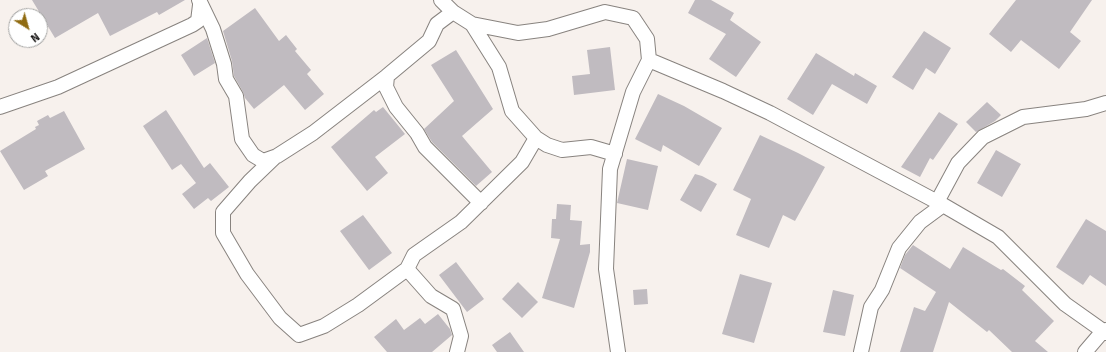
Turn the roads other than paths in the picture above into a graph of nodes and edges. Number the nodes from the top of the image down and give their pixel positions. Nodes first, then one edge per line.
1 (441, 0) edge
2 (200, 2) edge
3 (453, 12) junction
4 (472, 24) junction
5 (649, 60) junction
6 (387, 76) junction
7 (1106, 103) edge
8 (0, 107) edge
9 (536, 138) junction
10 (615, 154) junction
11 (275, 157) junction
12 (481, 203) junction
13 (940, 203) junction
14 (408, 269) junction
15 (1105, 331) edge
16 (457, 352) edge
17 (618, 352) edge
18 (861, 352) edge
19 (1085, 352) edge

1 - 3 street
2 - 8 street
2 - 11 street
3 - 4 street
3 - 6 street
4 - 5 street
4 - 9 street
5 - 10 street
5 - 13 street
6 - 11 street
6 - 12 street
7 - 13 street
9 - 10 street
9 - 12 street
10 - 17 street
11 - 14 street
12 - 14 street
13 - 15 street
13 - 18 street
14 - 16 street
15 - 19 street

